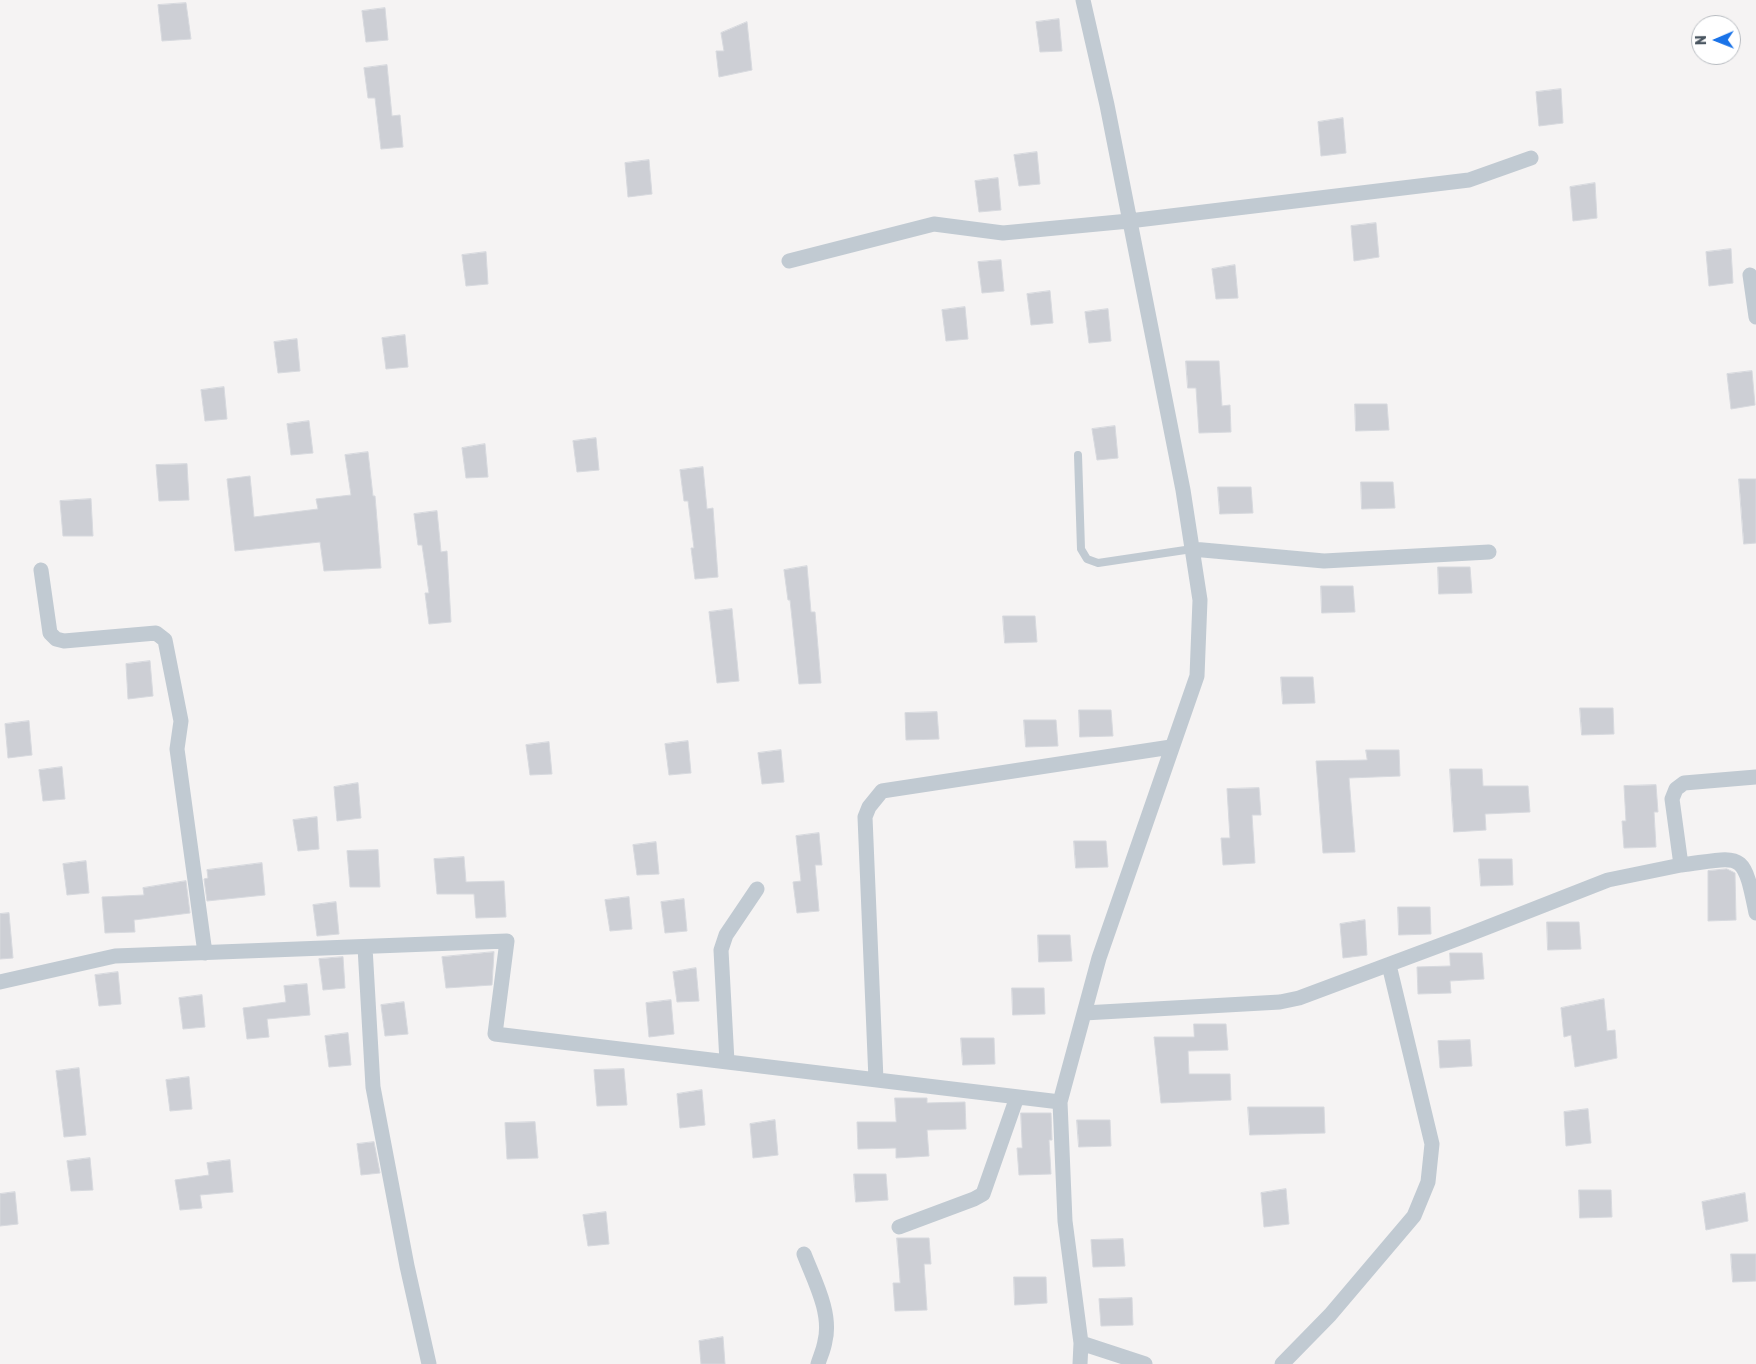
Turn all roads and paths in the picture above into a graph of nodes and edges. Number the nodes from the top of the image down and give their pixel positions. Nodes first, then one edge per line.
1 (1083, 0) edge
2 (1531, 158) dead end
3 (1130, 220) junction
4 (789, 261) dead end
5 (1750, 276) dead end
6 (1756, 317) edge
7 (1078, 455) dead end
8 (1192, 549) junction
9 (1489, 552) dead end
10 (41, 570) dead end
11 (1171, 747) junction
12 (1756, 777) edge
13 (1681, 865) junction
14 (757, 890) dead end
15 (1756, 913) edge
16 (365, 946) junction
17 (205, 953) junction
18 (1389, 965) junction
19 (0, 982) edge
20 (1084, 1013) junction
21 (728, 1062) junction
22 (876, 1080) junction
23 (1017, 1097) junction
24 (1060, 1102) junction
25 (899, 1228) dead end
26 (804, 1254) dead end
27 (1081, 1342) junction
28 (429, 1364) edge
29 (818, 1364) edge
30 (1080, 1364) edge
31 (1145, 1364) edge
32 (1282, 1364) edge

1 - 3 street
2 - 3 street
3 - 4 street
3 - 8 street
5 - 6 street
7 - 8 lane
8 - 9 street
8 - 11 street
10 - 17 street
11 - 20 street
11 - 22 street
12 - 13 street
13 - 15 street
13 - 18 street
14 - 21 street
16 - 17 street
16 - 21 street
16 - 28 street
17 - 19 street
18 - 20 street
18 - 32 street
20 - 24 street
21 - 22 street
22 - 23 street
23 - 24 street
23 - 25 street
24 - 27 street
26 - 29 street
27 - 30 street
27 - 31 street

